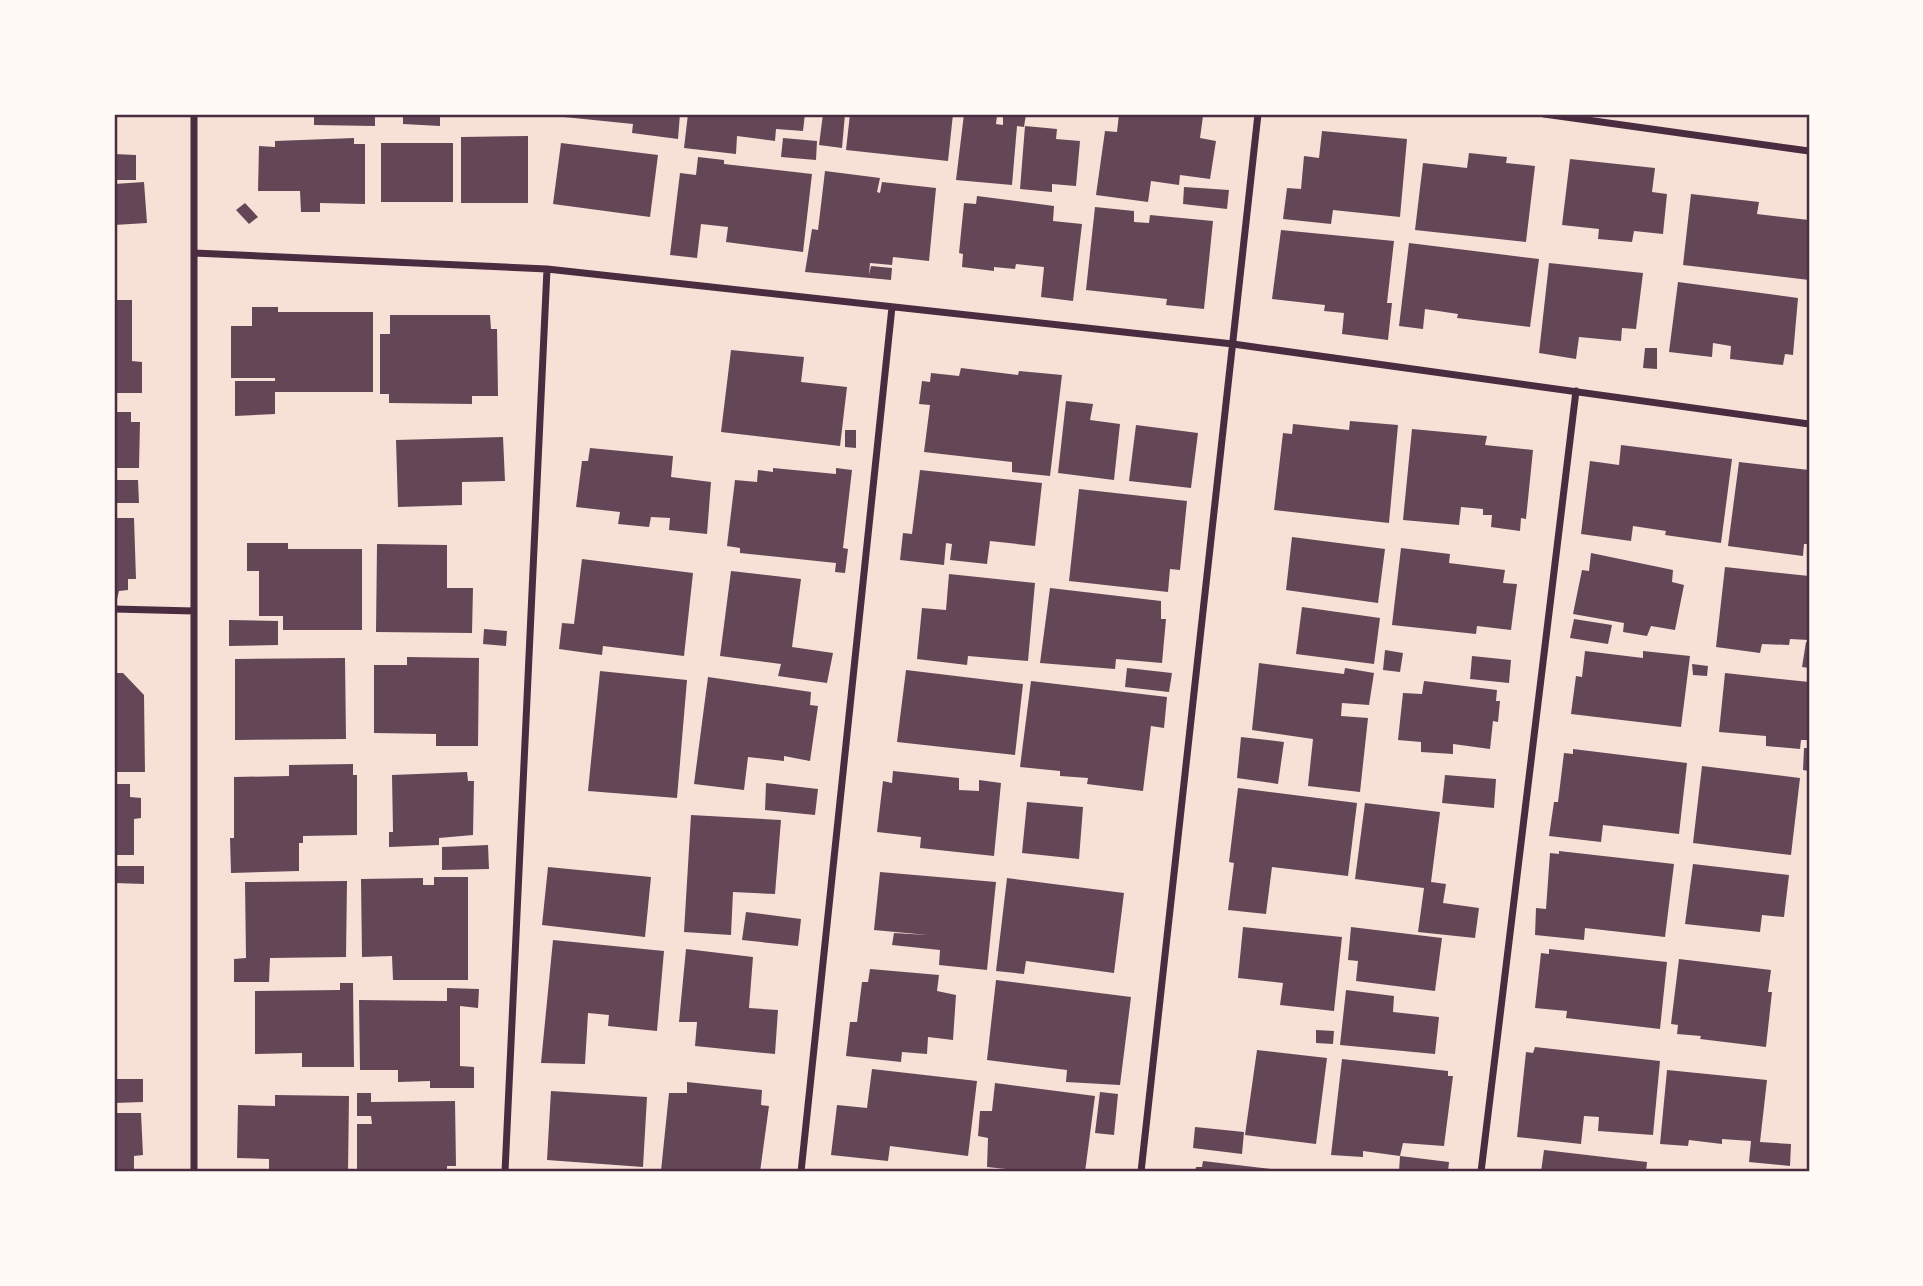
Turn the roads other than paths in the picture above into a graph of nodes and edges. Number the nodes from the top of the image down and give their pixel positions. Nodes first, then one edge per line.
1 (194, 114) edge
2 (1258, 114) edge
3 (1544, 114) edge
4 (1809, 151) edge
5 (194, 253) junction
6 (547, 269) junction
7 (892, 307) junction
8 (1233, 344) junction
9 (1576, 391) junction
10 (1809, 424) edge
11 (114, 609) edge
12 (194, 611) junction
13 (194, 1172) edge
14 (505, 1172) edge
15 (801, 1172) edge
16 (1140, 1172) edge
17 (1481, 1172) edge

1 - 5 street
2 - 8 street
3 - 4 street
5 - 6 street
5 - 12 street
6 - 7 street
6 - 14 street
7 - 8 street
7 - 15 street
8 - 9 street
8 - 16 street
9 - 10 street
9 - 17 street
11 - 12 street
12 - 13 street

